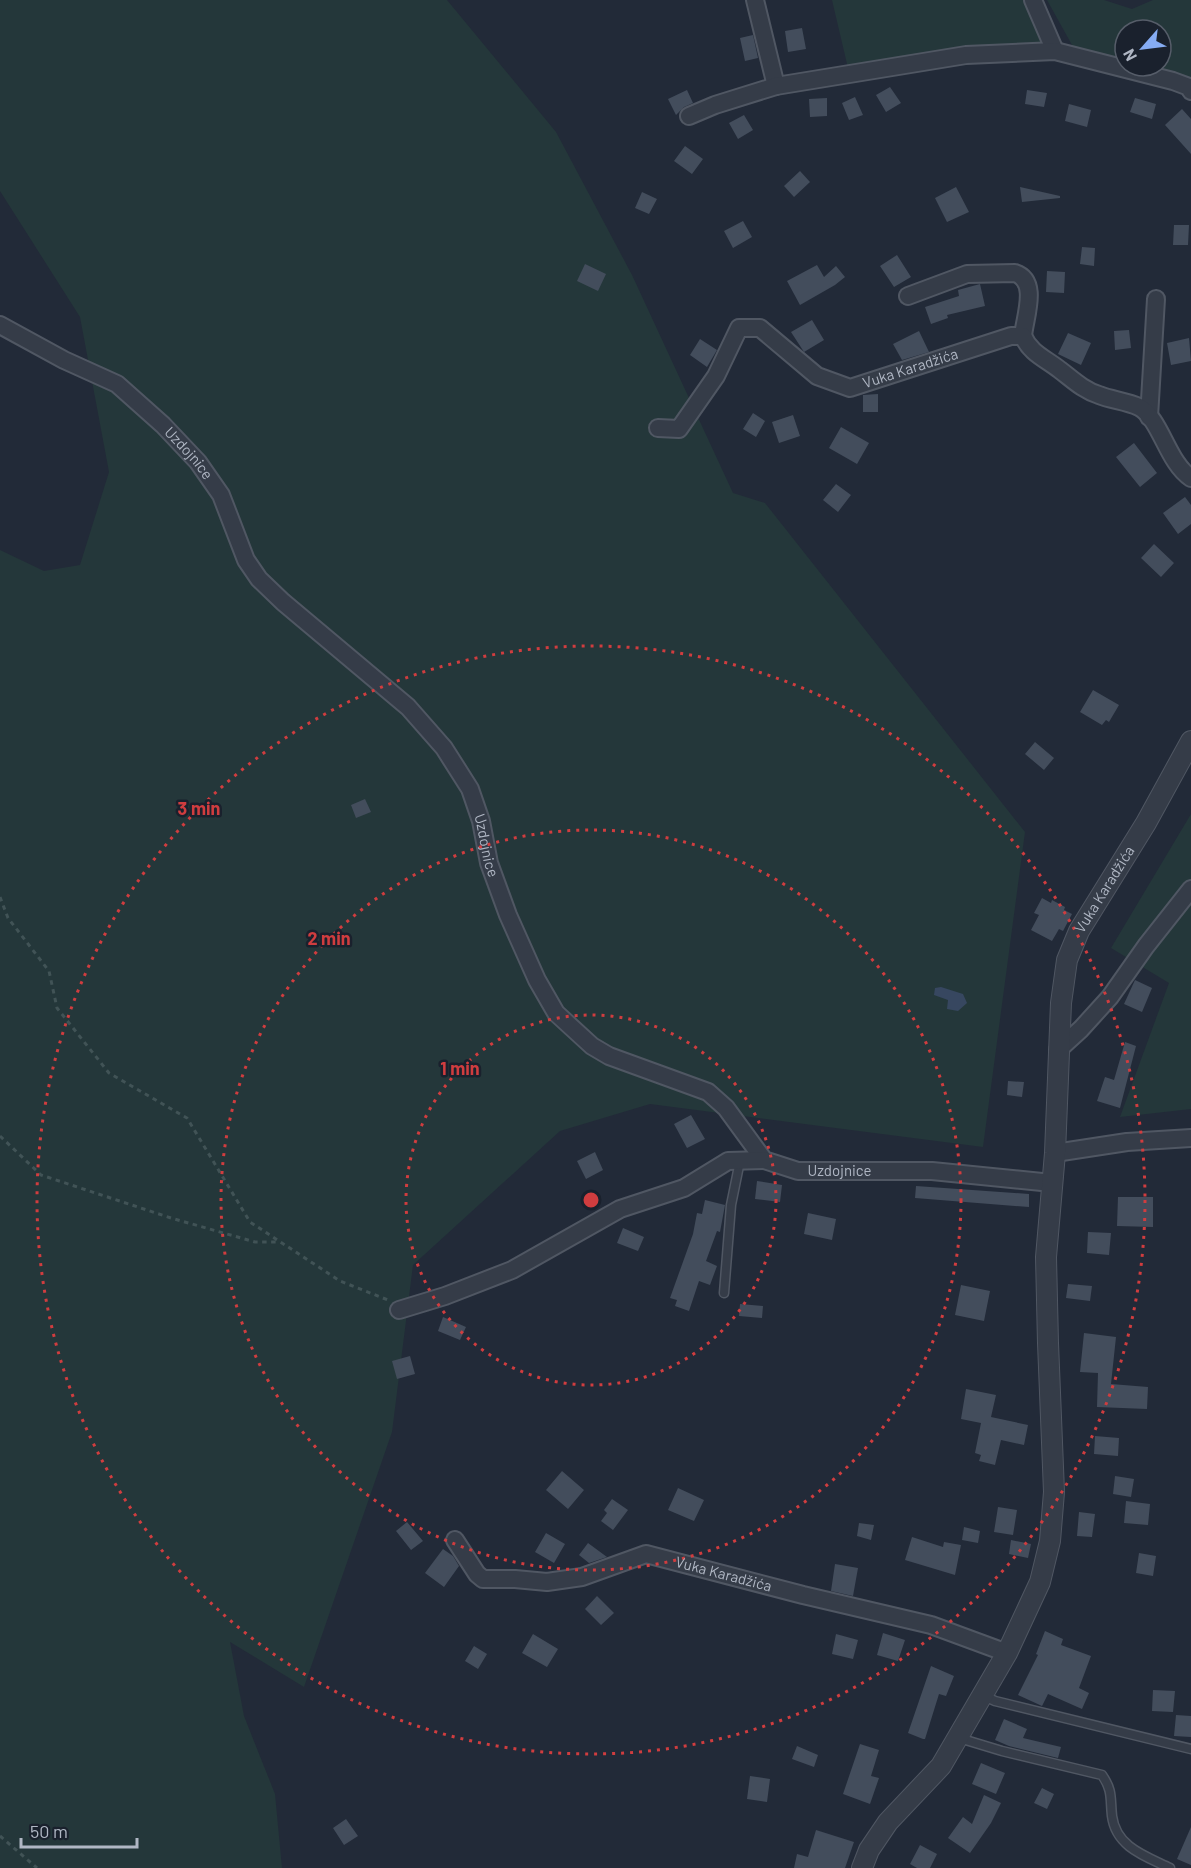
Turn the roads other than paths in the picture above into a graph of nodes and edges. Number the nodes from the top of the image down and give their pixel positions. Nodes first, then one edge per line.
1 (755, 0) edge
2 (1033, 0) edge
3 (1055, 51) junction
4 (776, 86) junction
5 (1191, 91) edge
6 (689, 116) dead end
7 (908, 296) dead end
8 (1156, 299) dead end
9 (0, 325) edge
10 (1023, 336) junction
11 (1149, 417) junction
12 (658, 428) dead end
13 (1191, 478) edge
14 (1191, 741) edge
15 (1191, 889) edge
16 (1058, 1050) junction
17 (1191, 1138) edge
18 (1055, 1153) junction
19 (764, 1160) junction
20 (740, 1161) junction
21 (1053, 1183) junction
22 (724, 1293) dead end
23 (403, 1309) road end
24 (455, 1540) dead end
25 (1007, 1653) junction
26 (982, 1695) junction
27 (958, 1738) junction
28 (1191, 1749) edge
29 (862, 1868) edge
30 (1170, 1868) edge

1 - 4 street
2 - 3 street
3 - 4 street
3 - 5 street
4 - 6 street
7 - 10 street
8 - 11 street
9 - 19 street, Uzdojnice
10 - 11 street
10 - 12 street, Vuka Karadžića
11 - 13 street
14 - 16 street, Vuka Karadžića
15 - 16 street
16 - 18 street, Vuka Karadžića
17 - 18 street
18 - 21 street, Vuka Karadžića
19 - 20 street
19 - 21 street, Uzdojnice
20 - 22 lane
20 - 23 street
21 - 25 street, Vuka Karadžića
24 - 25 street, Vuka Karadžića
25 - 26 street, Vuka Karadžića
26 - 27 street, Vuka Karadžića
26 - 28 lane
27 - 29 street, Vuka Karadžića
27 - 30 lane

